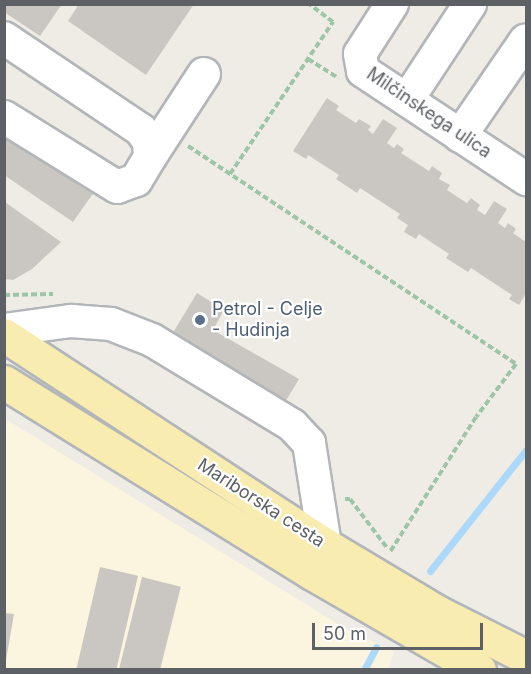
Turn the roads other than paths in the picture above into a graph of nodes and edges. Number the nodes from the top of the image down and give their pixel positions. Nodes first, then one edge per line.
1 (392, 4) edge
2 (470, 4) edge
3 (4, 38) edge
4 (526, 40) edge
5 (204, 74) dead end
6 (407, 100) junction
7 (4, 117) edge
8 (460, 136) junction
9 (159, 145) junction
10 (522, 167) edge
11 (4, 330) edge
12 (4, 335) edge
13 (4, 382) edge
14 (325, 545) junction
15 (526, 657) edge
16 (479, 669) edge

1 - 6 lane, Milčinskega ulica
2 - 6 lane
3 - 9 lane
4 - 8 lane
5 - 9 lane
6 - 8 lane, Milčinskega ulica
7 - 9 lane
8 - 10 lane, Milčinskega ulica
11 - 14 lane
12 - 14 main road, Mariborska cesta
13 - 16 main road, Mariborska cesta
14 - 15 main road, Mariborska cesta

